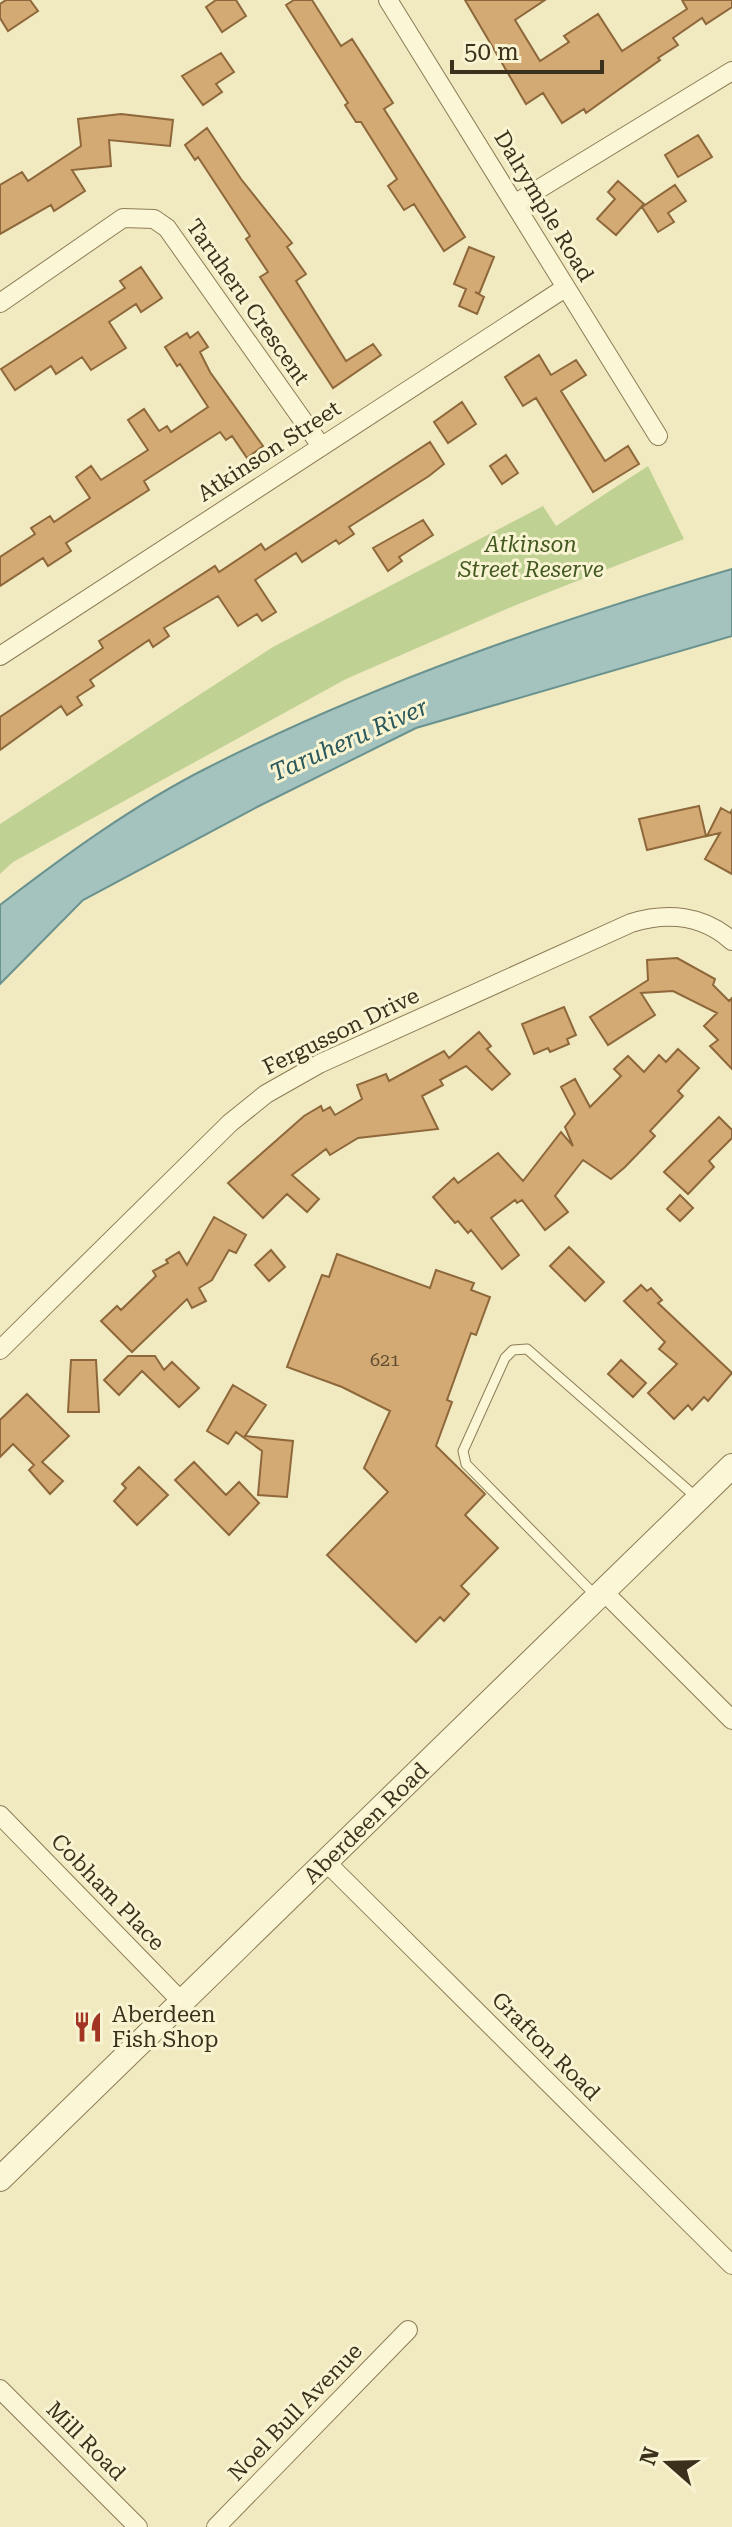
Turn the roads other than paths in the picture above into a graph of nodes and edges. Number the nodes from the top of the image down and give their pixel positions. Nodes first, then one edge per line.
1 (388, 0) edge
2 (732, 71) edge
3 (516, 203) junction
4 (565, 288) junction
5 (0, 303) edge
6 (658, 436) dead end
7 (321, 446) junction
8 (0, 656) edge
9 (732, 941) edge
10 (0, 1350) edge
11 (732, 1466) edge
12 (698, 1499) junction
13 (600, 1594) junction
14 (732, 1720) edge
15 (0, 1815) edge
16 (326, 1862) junction
17 (182, 2002) junction
18 (0, 2179) edge
19 (732, 2265) edge
20 (408, 2330) dead end
21 (0, 2389) edge
22 (138, 2527) edge
23 (216, 2527) edge

1 - 3 street, Dalrymple Road
2 - 3 street
3 - 4 street, Dalrymple Road
4 - 6 street, Dalrymple Road
4 - 7 street, Atkinson Street
5 - 7 street, Taruheru Crescent
7 - 8 street, Atkinson Street
9 - 10 street, Fergusson Drive
11 - 12 street, Aberdeen Road
12 - 13 street, Aberdeen Road
12 - 13 lane
13 - 14 street
13 - 16 street, Aberdeen Road
15 - 17 street, Cobham Place
16 - 17 street, Aberdeen Road
16 - 19 street, Grafton Road
17 - 18 street, Aberdeen Road
20 - 23 street, Noel Bull Avenue
21 - 22 street, Mill Road

